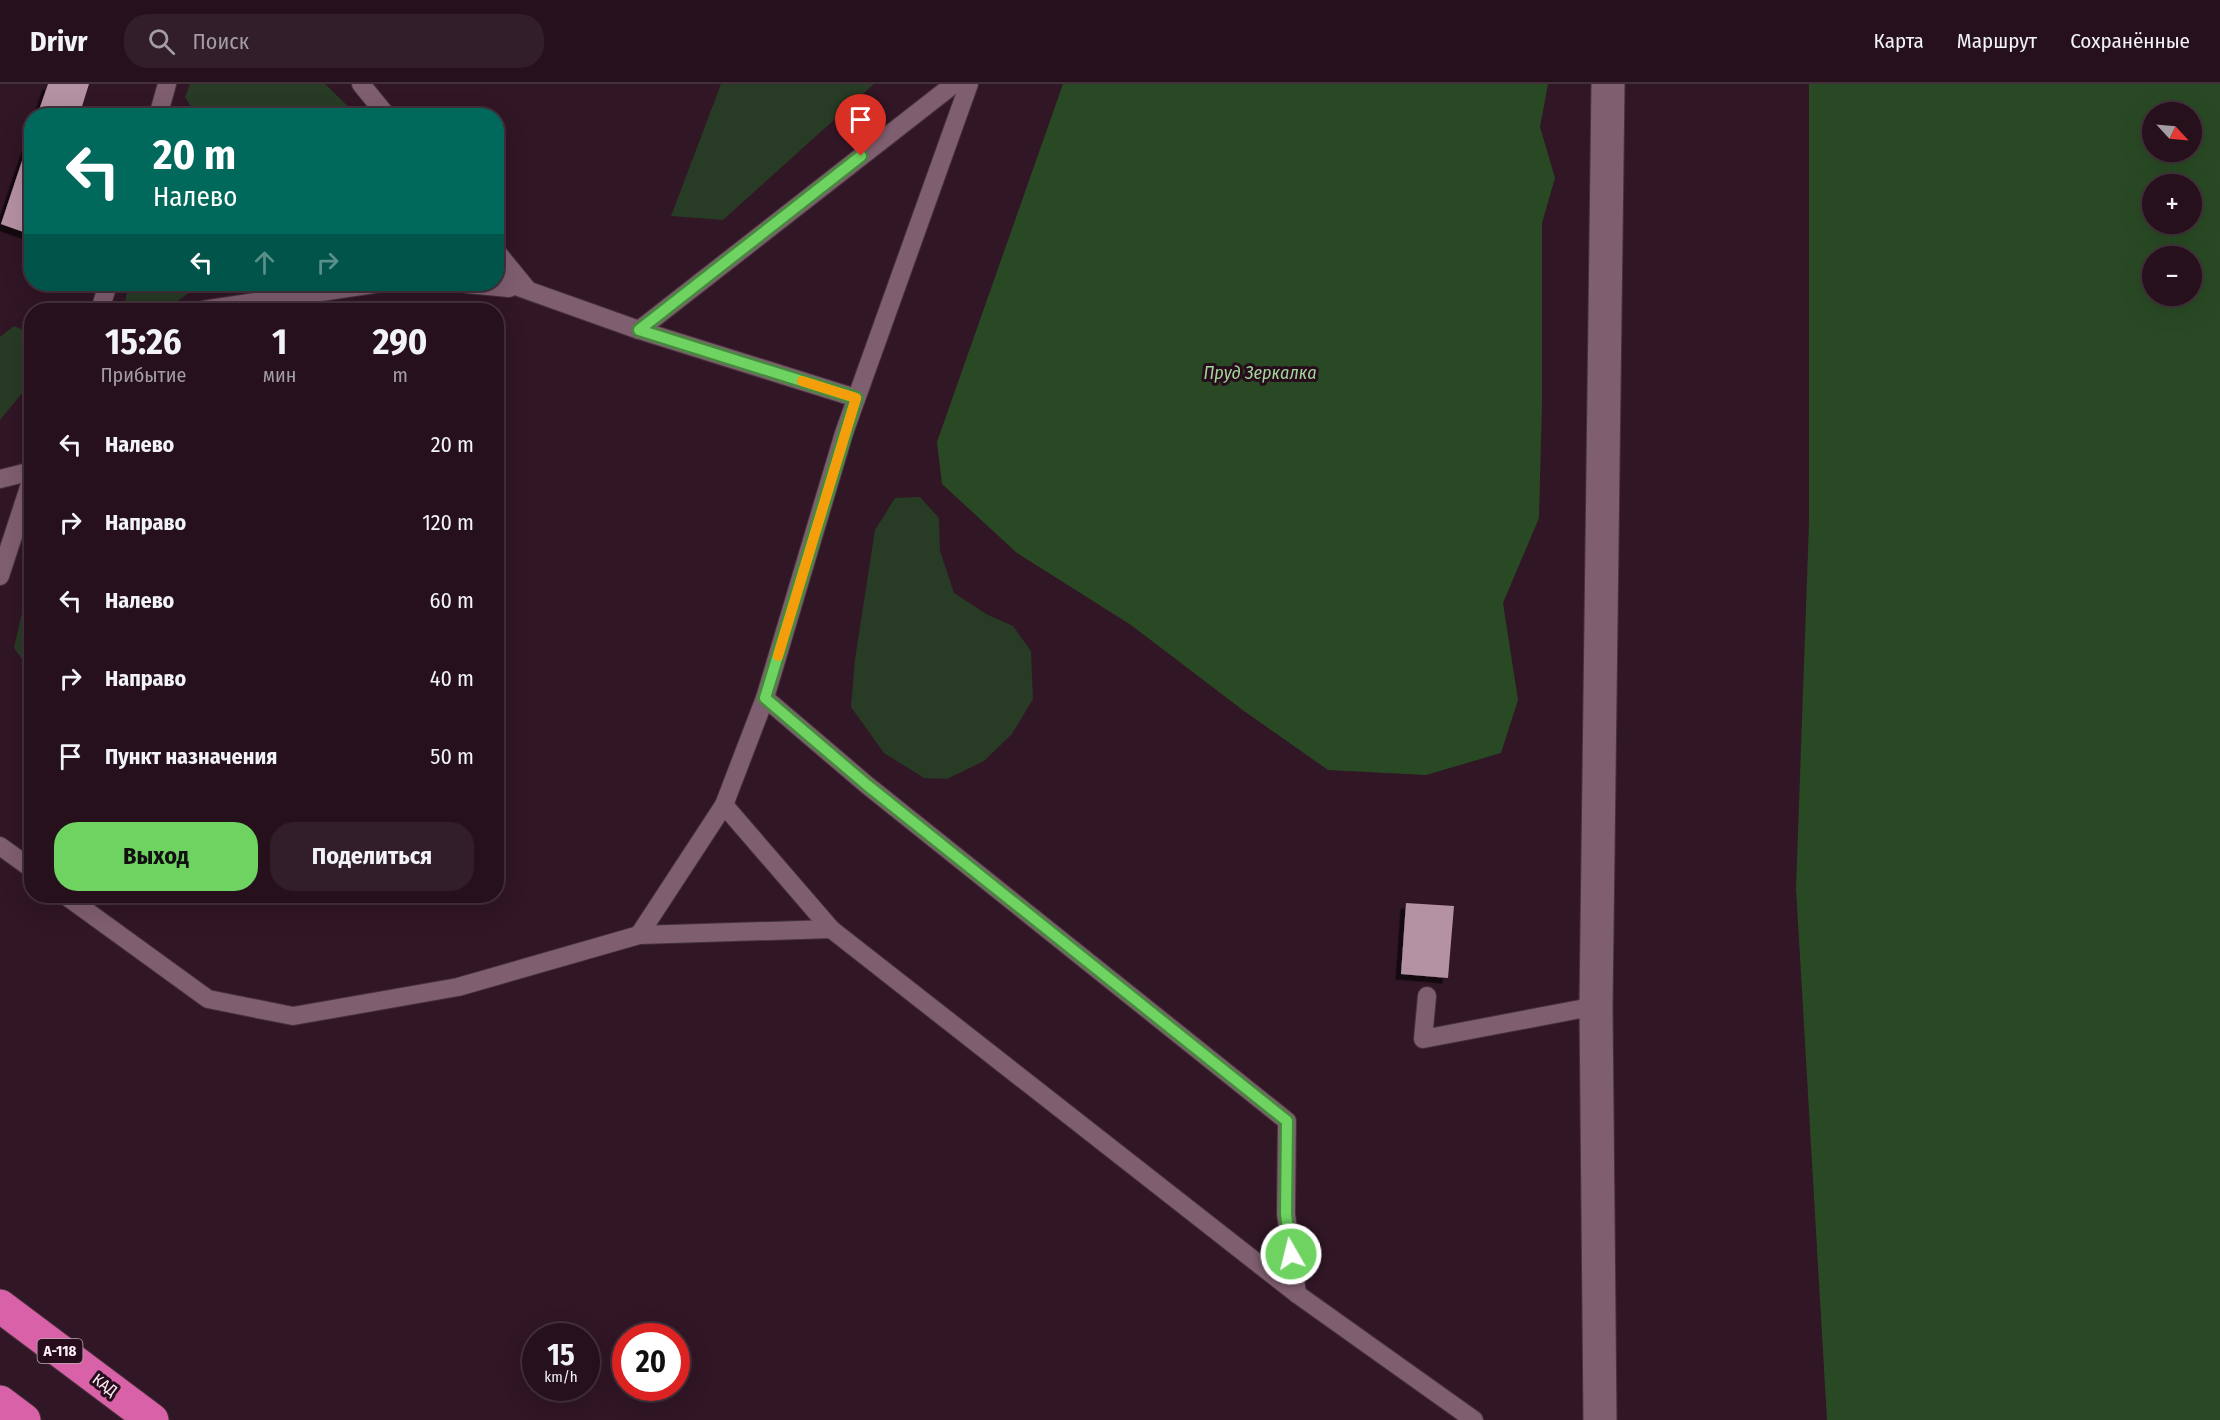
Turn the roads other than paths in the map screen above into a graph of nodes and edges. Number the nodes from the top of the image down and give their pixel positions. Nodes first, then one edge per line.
1 (167, 84) edge
2 (361, 84) edge
3 (954, 84) edge
4 (969, 84) edge
5 (1608, 84) edge
6 (160, 108) edge
7 (380, 108) edge
8 (504, 261) edge
9 (504, 282) edge
10 (504, 288) edge
11 (528, 290) junction
12 (328, 291) edge
13 (249, 303) edge
14 (639, 330) junction
15 (856, 398) junction
16 (24, 473) edge
17 (0, 479) edge
18 (24, 502) edge
19 (0, 576) edge
20 (765, 698) junction
21 (724, 805) junction
22 (0, 846) edge
23 (24, 863) edge
24 (76, 903) edge
25 (831, 928) junction
26 (639, 935) junction
27 (1427, 996) dead end
28 (1596, 1006) junction
29 (1297, 1294) junction
30 (0, 1306) edge
31 (119, 1395) junction
32 (0, 1402) edge
33 (24, 1420) edge
34 (152, 1420) edge
35 (163, 1420) edge
36 (1474, 1420) edge
37 (1600, 1420) edge

1 - 6 lane
2 - 7 lane
3 - 14 lane
4 - 15 lane
5 - 28 street
8 - 11 lane
9 - 11 lane
10 - 11 lane
11 - 14 lane
12 - 13 lane
14 - 15 lane
15 - 20 lane
16 - 17 lane
18 - 19 lane
20 - 21 lane
20 - 29 lane
21 - 25 lane
21 - 26 lane
22 - 23 lane
24 - 26 lane
25 - 26 lane
25 - 29 lane
27 - 28 lane
28 - 37 street
29 - 36 lane
30 - 31 highway, КАД / А-118
31 - 34 highway, КАД / А-118
31 - 35 street
32 - 33 highway

